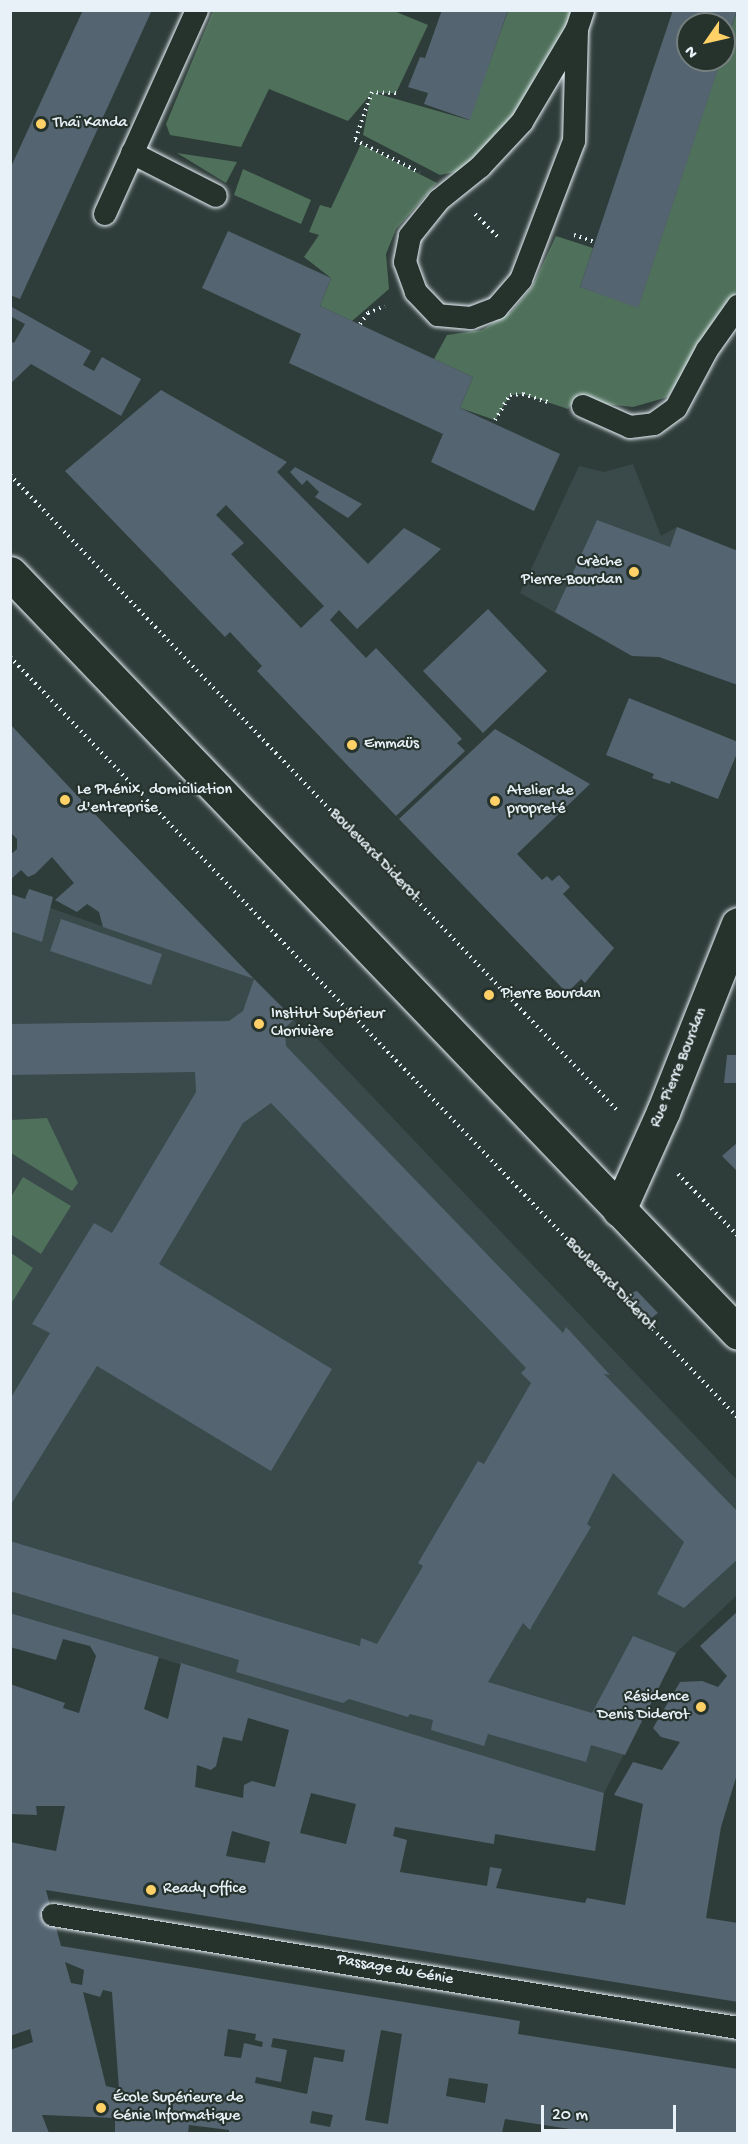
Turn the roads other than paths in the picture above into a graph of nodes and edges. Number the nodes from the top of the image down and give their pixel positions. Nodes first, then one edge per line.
1 (197, 10) edge
2 (580, 20) edge
3 (132, 153) junction
4 (216, 196) dead end
5 (105, 214) dead end
6 (738, 306) edge
7 (584, 406) dead end
8 (10, 573) edge
9 (738, 924) edge
10 (619, 1209) junction
11 (738, 1333) edge
12 (53, 1915) dead end
13 (738, 2028) edge

1 - 3 lane
2 - 2 lane
3 - 4 lane
3 - 5 lane
6 - 7 lane
8 - 10 main road
9 - 10 main road, Rue Pierre Bourdan
10 - 11 main road
12 - 13 lane, Passage du Génie

